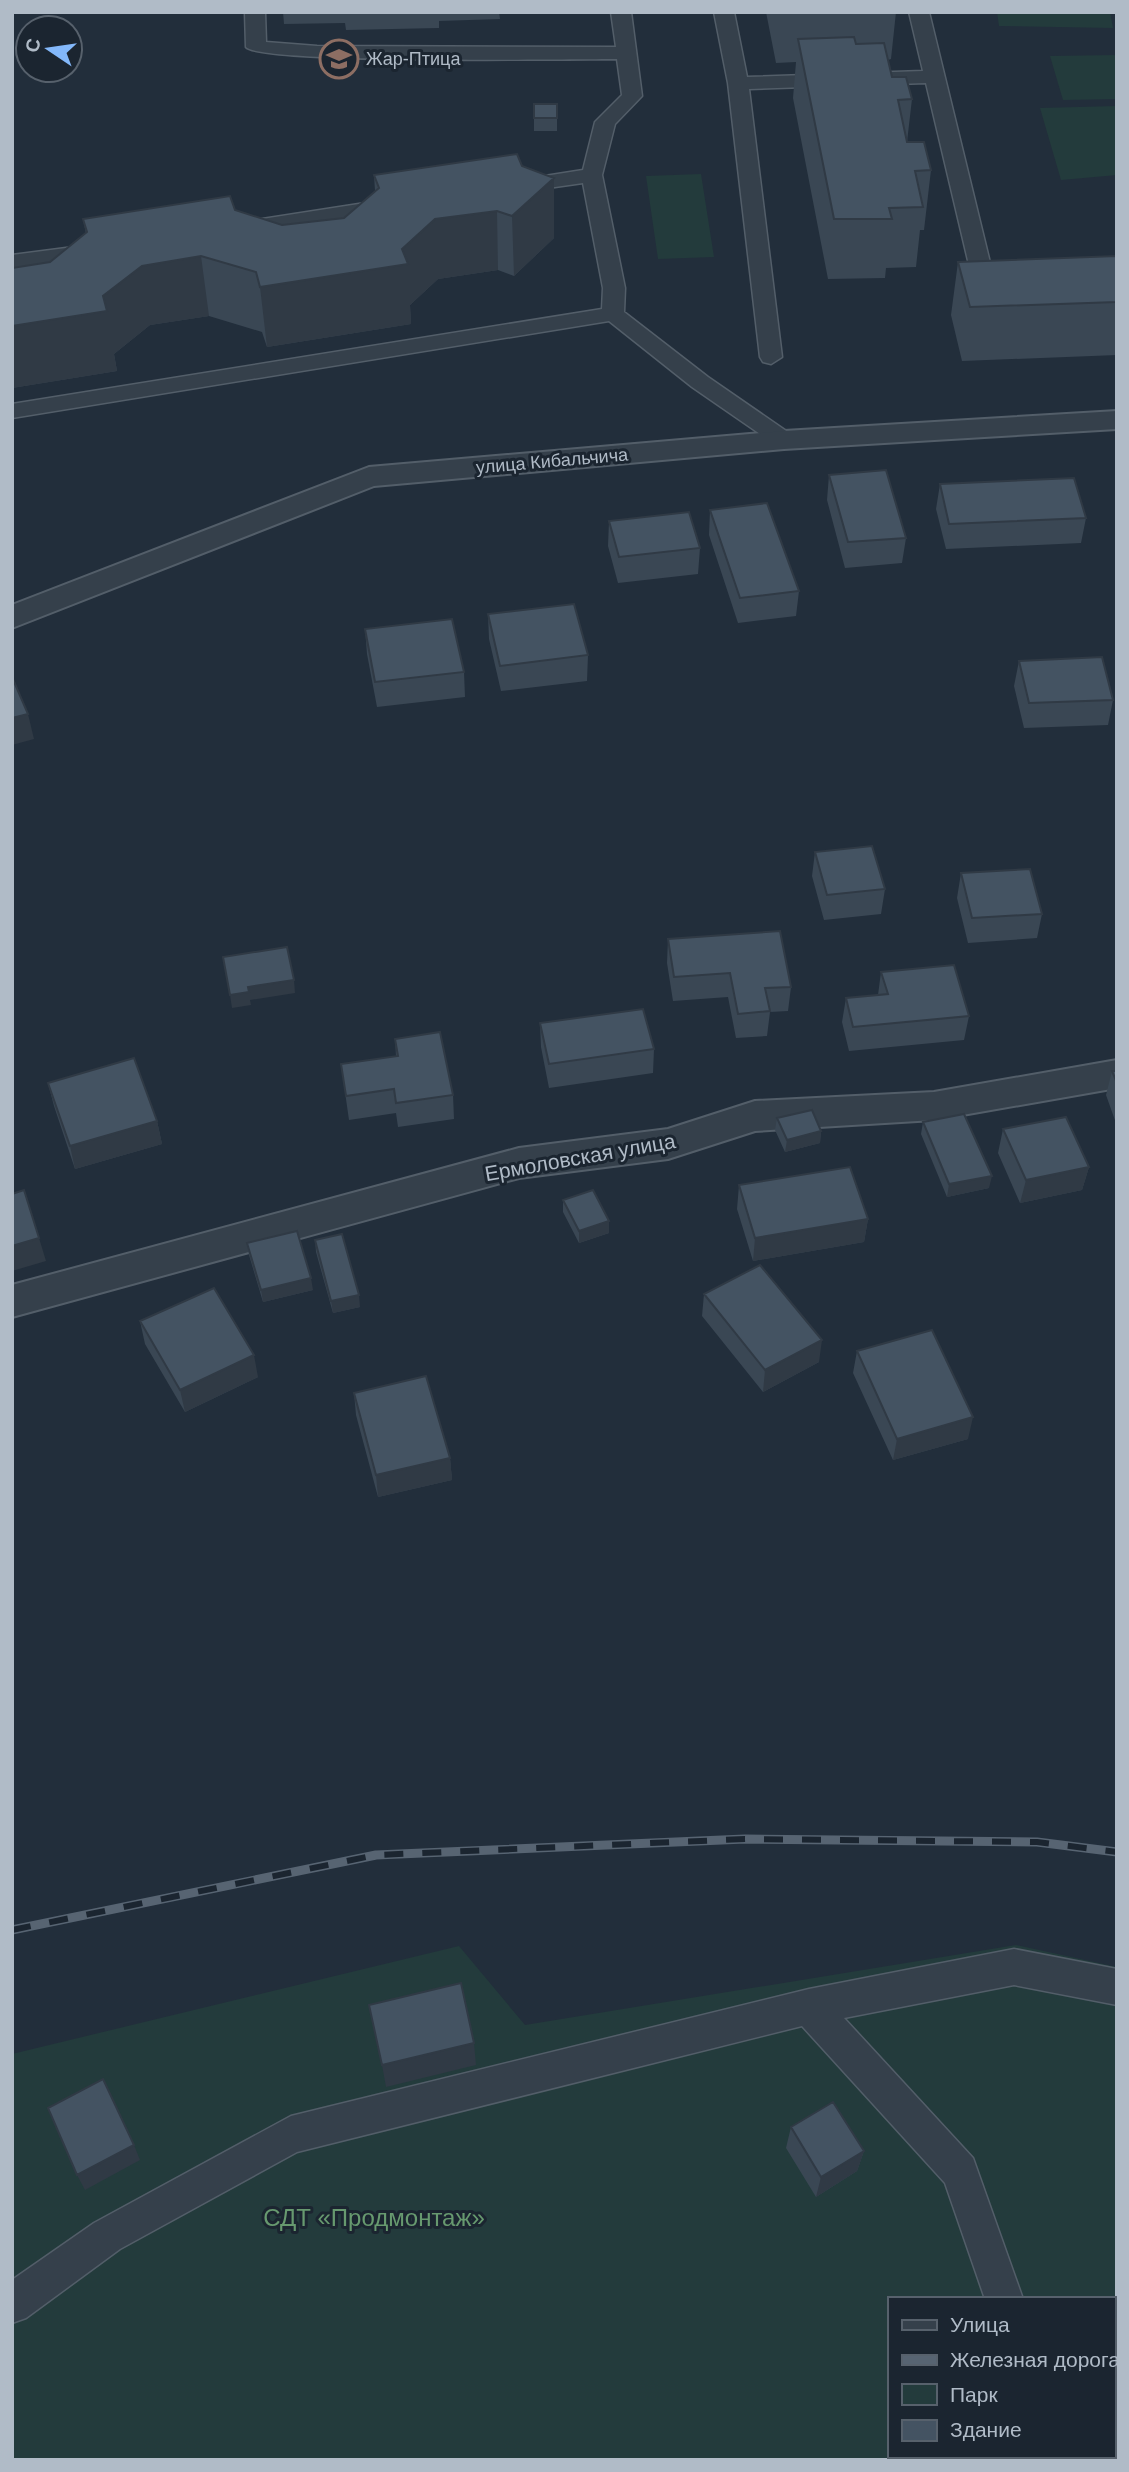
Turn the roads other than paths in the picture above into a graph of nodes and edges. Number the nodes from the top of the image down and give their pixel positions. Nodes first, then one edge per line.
1 (255, 12) edge
2 (621, 12) edge
3 (724, 12) edge
4 (919, 12) edge
5 (626, 53) junction
6 (935, 78) junction
7 (737, 83) junction
8 (592, 176) junction
9 (487, 191) edge
10 (407, 203) edge
11 (221, 232) edge
12 (114, 248) edge
13 (12, 262) edge
14 (1024, 285) edge
15 (613, 313) junction
16 (771, 357) dead end
17 (12, 411) edge
18 (1117, 420) edge
19 (783, 440) junction
20 (12, 617) edge
21 (1117, 1074) edge
22 (12, 1301) edge
23 (1117, 1987) edge
24 (809, 2007) junction
25 (1003, 2297) edge
26 (12, 2304) edge

1 - 5 lane
2 - 5 lane
3 - 7 lane
4 - 6 lane
5 - 8 lane
6 - 7 lane
6 - 14 lane
7 - 16 lane
8 - 9 lane
8 - 15 lane
10 - 11 lane
12 - 13 lane
15 - 17 lane
15 - 19 lane
18 - 19 street, улица Кибальчича
19 - 20 street, улица Кибальчича
21 - 22 street, Ермоловская улица
23 - 24 lane
24 - 25 lane
24 - 26 lane

